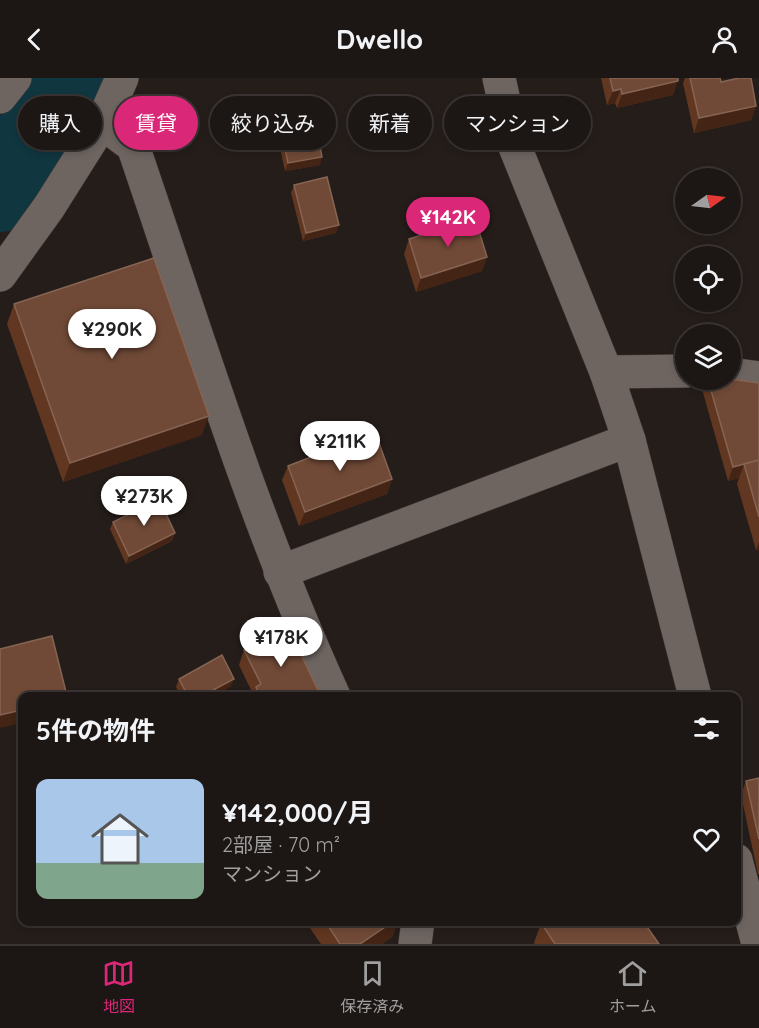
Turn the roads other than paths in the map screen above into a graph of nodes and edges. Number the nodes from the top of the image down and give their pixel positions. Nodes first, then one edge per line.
1 (15, 78) edge
2 (122, 78) edge
3 (500, 78) edge
4 (0, 96) edge
5 (102, 123) joint
6 (85, 150) edge
7 (0, 275) edge
8 (675, 371) edge
9 (606, 372) junction
10 (741, 376) edge
11 (759, 378) edge
12 (629, 440) junction
13 (280, 572) junction
14 (332, 692) edge
15 (693, 692) edge
16 (741, 879) edge
17 (418, 926) edge
18 (416, 944) edge
19 (758, 944) edge

1 - 4 street
2 - 5 street
3 - 9 street
5 - 13 street
6 - 7 street
8 - 9 street
9 - 12 street
10 - 11 street
12 - 13 street
12 - 15 street
13 - 14 street
16 - 19 street
17 - 18 street

